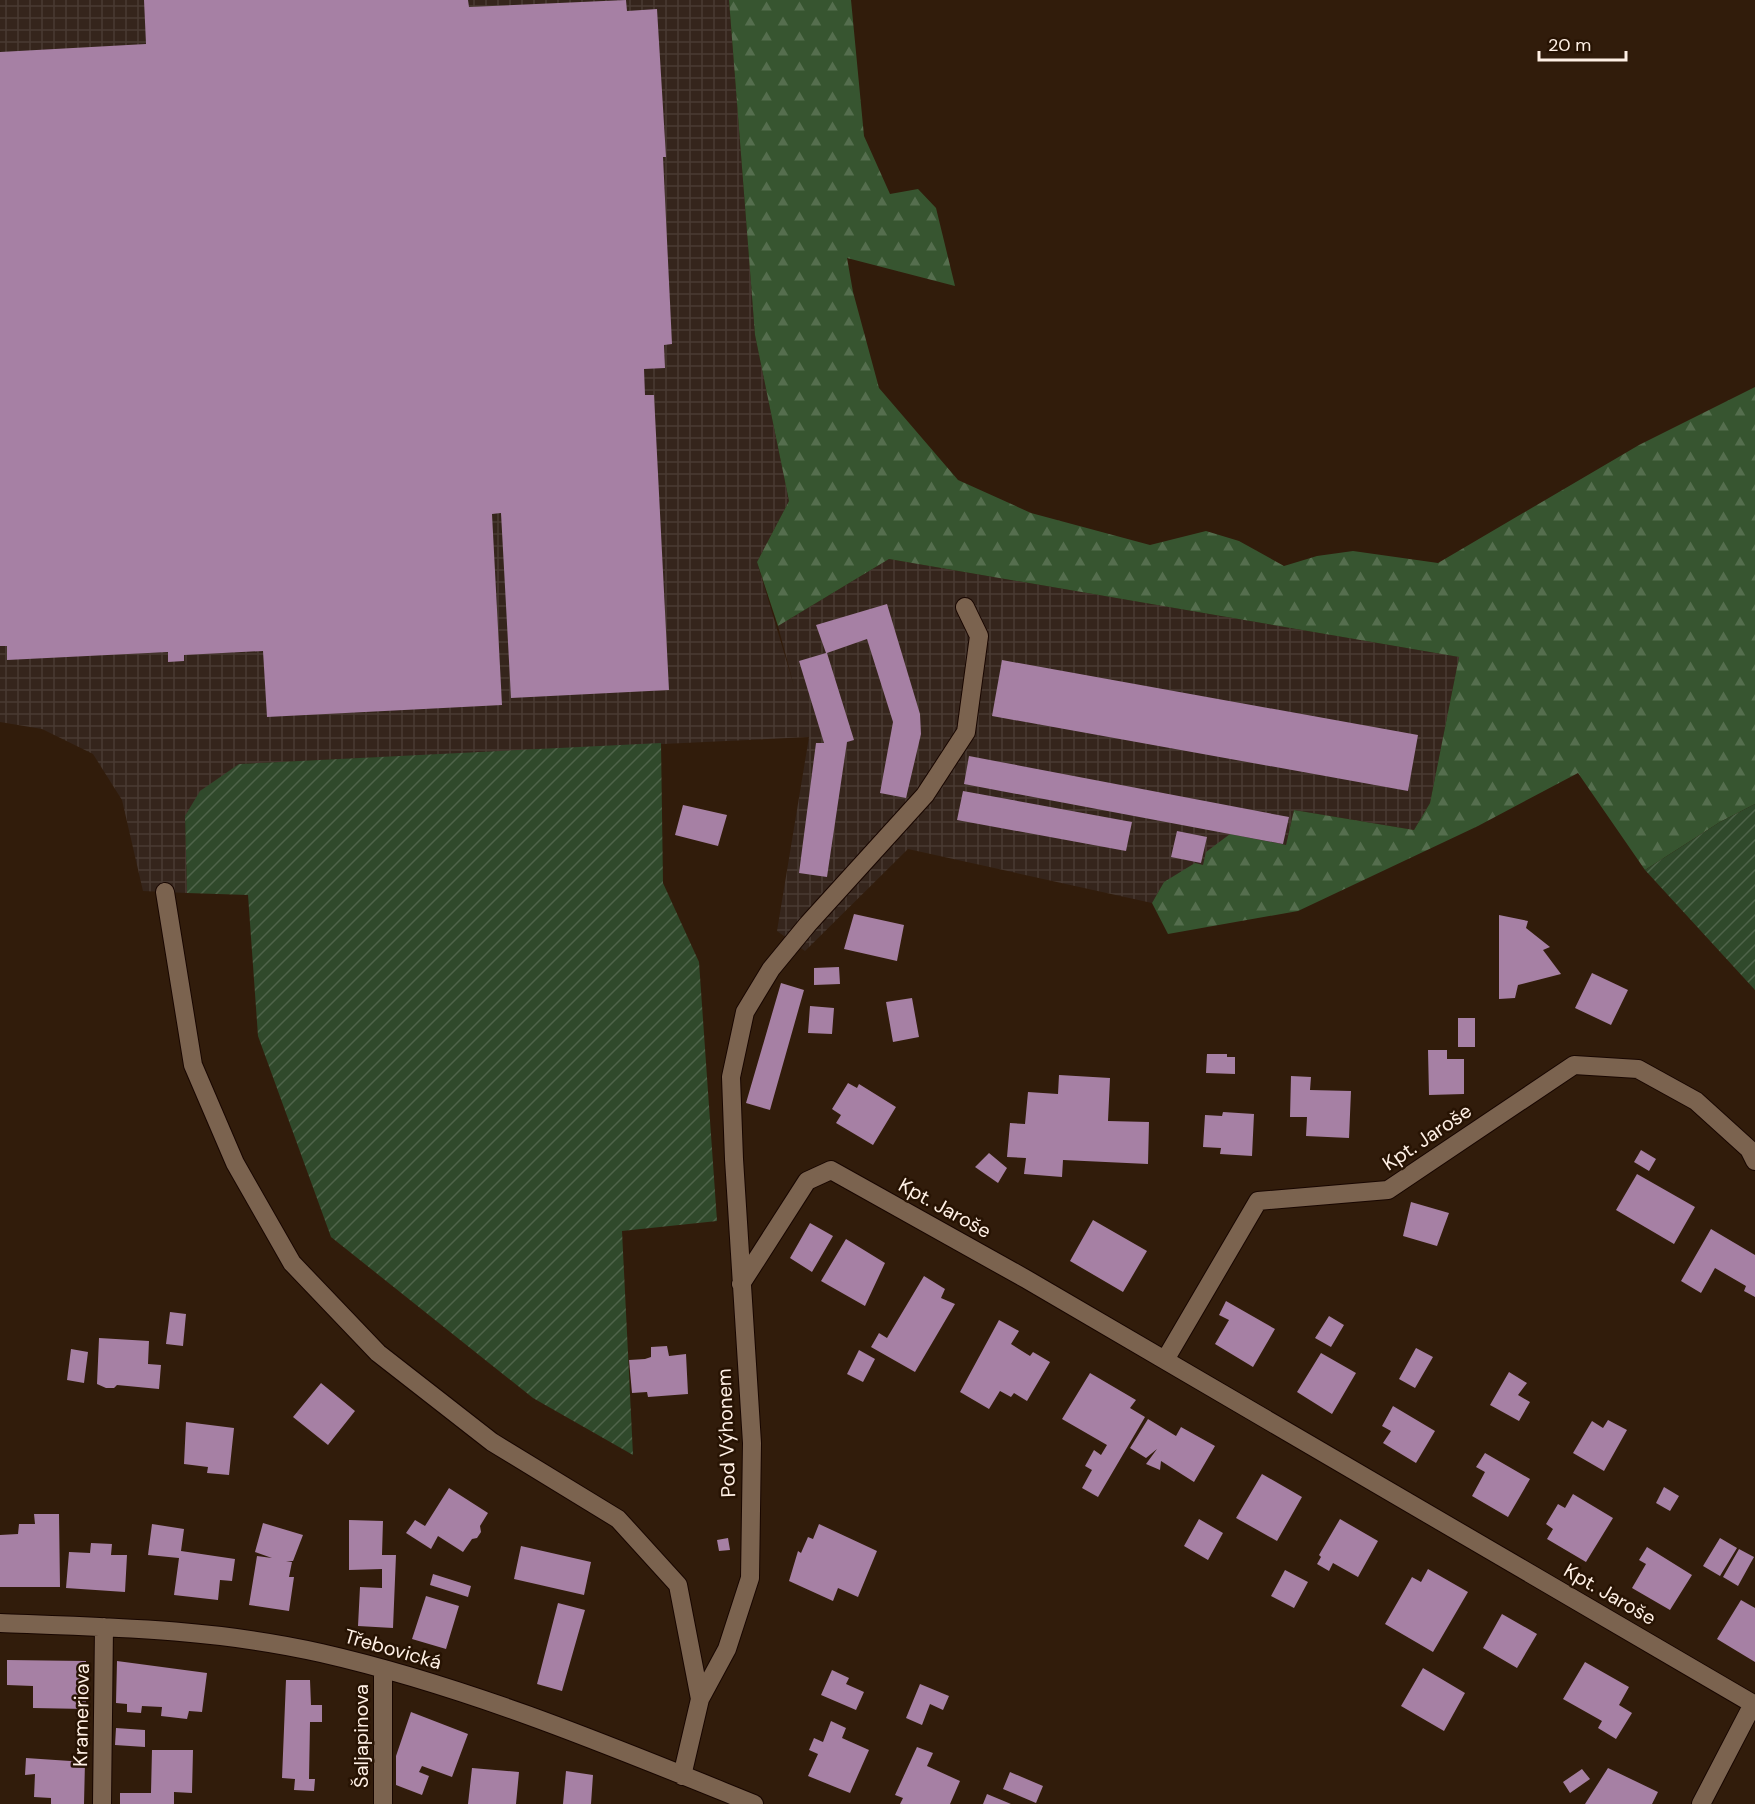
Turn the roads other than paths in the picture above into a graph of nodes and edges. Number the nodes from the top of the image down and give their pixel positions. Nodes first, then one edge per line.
1 (964, 607) dead end
2 (165, 892) dead end
3 (1755, 1161) edge
4 (741, 1284) junction
5 (1165, 1360) junction
6 (0, 1623) edge
7 (104, 1627) junction
8 (383, 1669) junction
9 (700, 1699) junction
10 (1754, 1704) edge
11 (682, 1776) junction
12 (102, 1804) edge
13 (383, 1804) edge
14 (752, 1804) edge
15 (1701, 1804) edge

1 - 4 street, Pod Výhonem
2 - 9 street
3 - 5 street, Kpt. Jaroše
4 - 5 street, Kpt. Jaroše
4 - 9 street, Pod Výhonem
5 - 10 street, Kpt. Jaroše
6 - 7 street, Třebovická
7 - 8 street, Třebovická
7 - 12 street, Krameriova
8 - 11 street, Třebovická
8 - 13 street, Šaljapinova
9 - 11 street, Pod Výhonem
10 - 15 street, Kpt. Jaroše
11 - 14 street, Třebovická

